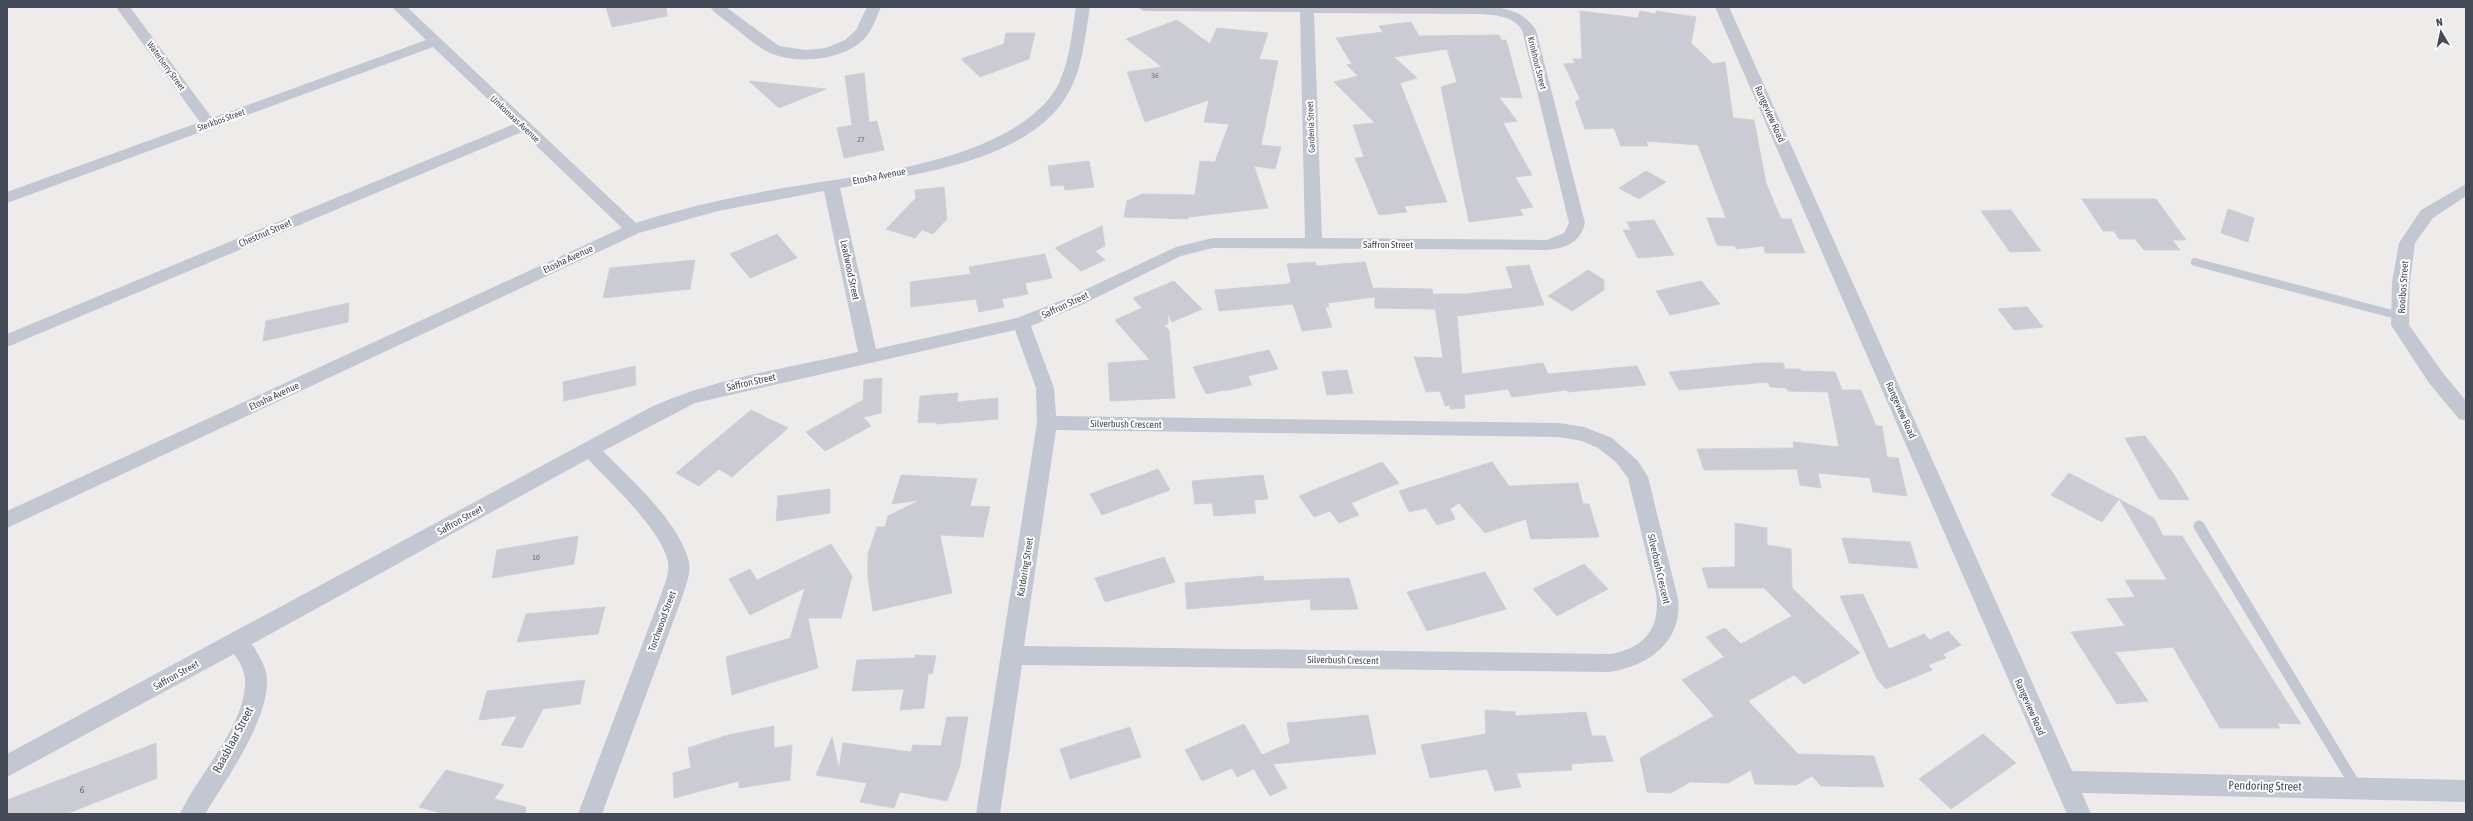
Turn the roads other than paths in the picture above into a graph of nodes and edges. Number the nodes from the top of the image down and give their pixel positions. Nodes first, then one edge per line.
1 (123, 7) edge
2 (399, 7) edge
3 (717, 7) edge
4 (874, 7) edge
5 (1083, 7) edge
6 (1144, 7) edge
7 (1722, 7) edge
8 (1307, 10) junction
9 (434, 42) junction
10 (210, 124) junction
11 (523, 126) junction
12 (831, 185) junction
13 (2466, 189) edge
14 (7, 198) edge
15 (633, 228) junction
16 (1567, 240) joint
17 (1314, 244) junction
18 (2195, 262) dead end
19 (2400, 316) junction
20 (1021, 323) junction
21 (7, 341) edge
22 (868, 356) junction
23 (2466, 414) edge
24 (1047, 424) junction
25 (590, 449) junction
26 (7, 520) edge
27 (2199, 526) dead end
28 (238, 641) junction
29 (1012, 655) junction
30 (7, 766) edge
31 (2064, 782) junction
32 (2357, 788) junction
33 (2466, 791) edge
34 (192, 814) edge
35 (590, 814) edge
36 (988, 814) edge
37 (2079, 814) edge

1 - 10 street, Waterberry Street
2 - 9 street, Umkomaas Avenue
3 - 4 street
5 - 12 street, Etosha Avenue
6 - 8 street, Krinkhout Street
7 - 31 street, Rangeview Road
8 - 16 street, Krinkhout Street
8 - 17 street, Gardenia Street
9 - 10 street, Sterkbos Street
9 - 11 street, Umkomaas Avenue
10 - 14 street, Sterkbos Street
11 - 15 street, Umkomaas Avenue
11 - 21 street, Chestnut Street
12 - 15 street, Etosha Avenue
12 - 22 street, Leadwood Street
13 - 19 street, Rooibos Street
15 - 26 street, Etosha Avenue
16 - 17 street, Saffron Street
17 - 20 street, Saffron Street
18 - 19 lane
19 - 23 street, Rooibos Street
20 - 22 street, Saffron Street
20 - 24 street, Katdoring Street
22 - 25 street, Saffron Street
24 - 29 street, Katdoring Street
24 - 29 street, Silverbush Crescent
25 - 28 street, Saffron Street
25 - 35 street, Torchwood Street
27 - 32 lane
28 - 30 street, Saffron Street
28 - 34 street, Raasblaar Street
29 - 36 street, Katdoring Street
31 - 32 street, Pendoring Street
31 - 37 street, Rangeview Road
32 - 33 street, Pendoring Street

